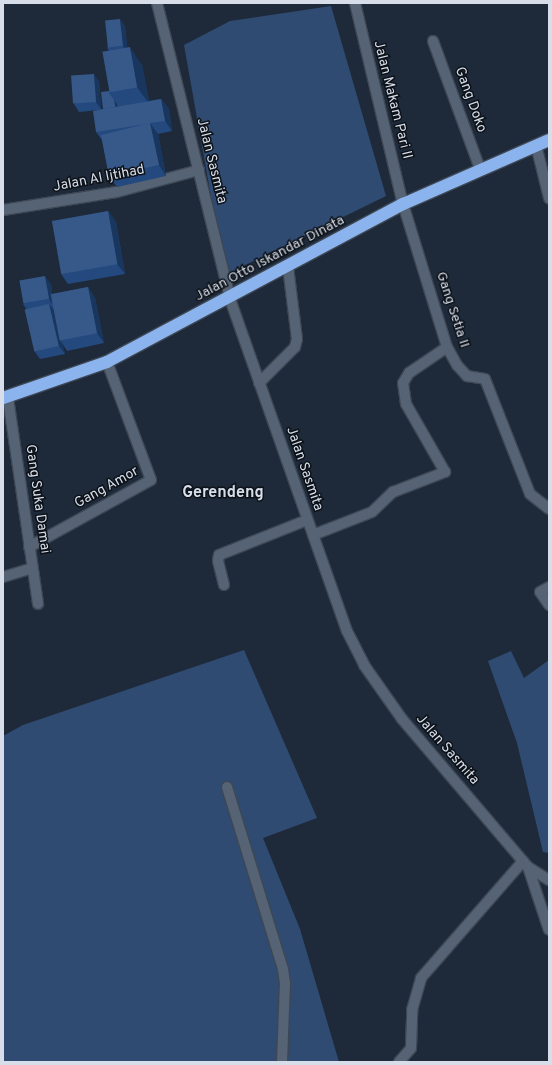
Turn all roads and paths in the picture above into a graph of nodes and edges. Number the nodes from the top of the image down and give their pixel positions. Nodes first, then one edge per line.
1 (157, 3) edge
2 (355, 3) edge
3 (433, 41) dead end
4 (549, 140) edge
5 (536, 144) junction
6 (480, 169) junction
7 (199, 170) junction
8 (549, 198) edge
9 (403, 204) junction
10 (3, 210) edge
11 (288, 267) junction
12 (230, 299) junction
13 (447, 347) junction
14 (107, 362) junction
15 (259, 383) junction
16 (6, 398) edge
17 (549, 509) edge
18 (307, 520) junction
19 (313, 535) junction
20 (29, 547) junction
21 (32, 568) junction
22 (3, 578) edge
23 (224, 585) dead end
24 (549, 587) edge
25 (38, 604) dead end
26 (549, 605) edge
27 (228, 787) dead end
28 (525, 864) junction
29 (549, 880) edge
30 (549, 930) edge
31 (282, 1062) edge
32 (399, 1062) edge

1 - 7 street, Jalan Sasmita
2 - 9 street, Jalan Makam Pari II
3 - 6 street, Gang Doko
4 - 5 highway, Jalan Otto Iskandar Dinata
5 - 6 highway, Jalan Otto Iskandar Dinata
5 - 8 street
6 - 9 highway, Jalan Otto Iskandar Dinata
7 - 10 street, Jalan Al Ijtihad
7 - 12 street, Jalan Sasmita
9 - 11 highway, Jalan Otto Iskandar Dinata
9 - 13 street, Gang Setia II
11 - 12 highway, Jalan Otto Iskandar Dinata
11 - 15 street
12 - 14 highway, Jalan Otto Iskandar Dinata
12 - 15 street, Jalan Sasmita
13 - 17 street, Gang Setia II
13 - 19 street
14 - 16 highway, Jalan Otto Iskandar Dinata
14 - 20 street, Gang Amor
15 - 18 street, Jalan Sasmita
16 - 20 street, Gang Suka Damai
18 - 19 street, Jalan Sasmita
18 - 23 street
19 - 28 street, Jalan Sasmita
20 - 21 street, Gang Suka Damai
21 - 22 street
21 - 25 street, Gang Suka Damai
24 - 26 street
27 - 31 street
28 - 29 street, Jalan Sasmita
28 - 30 street
28 - 32 street

